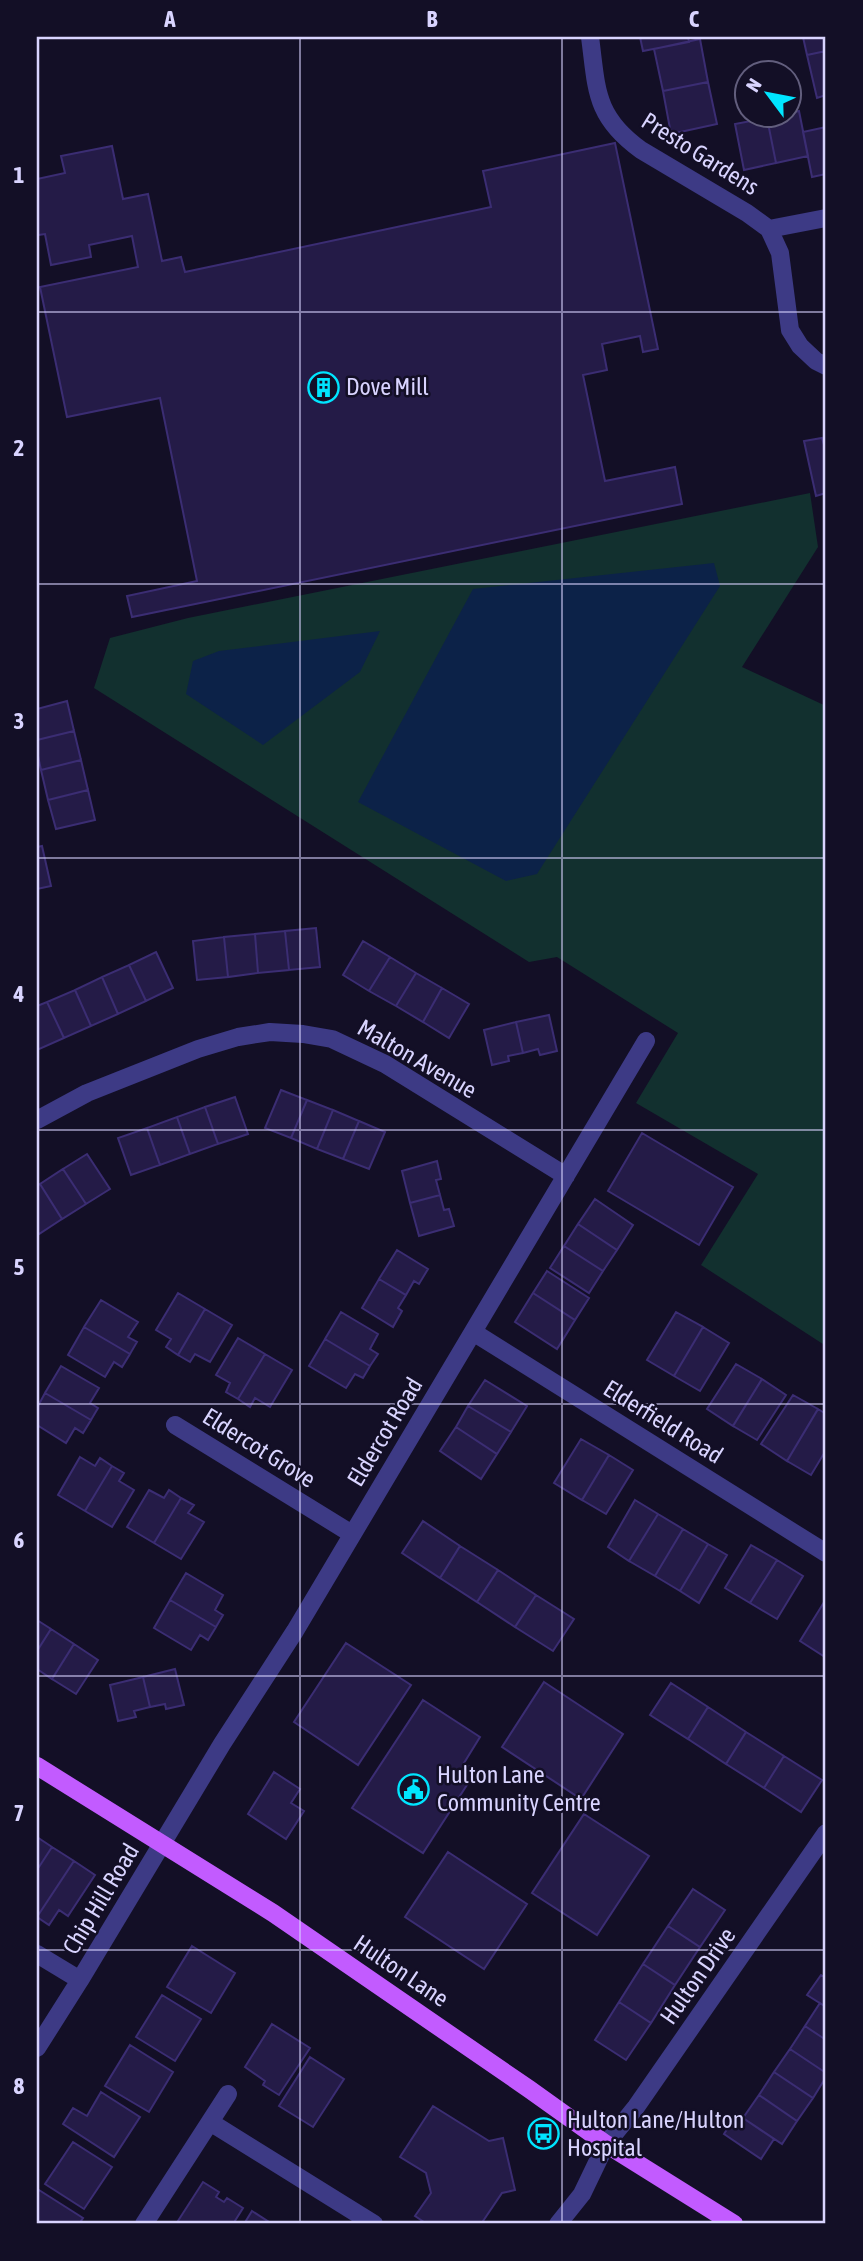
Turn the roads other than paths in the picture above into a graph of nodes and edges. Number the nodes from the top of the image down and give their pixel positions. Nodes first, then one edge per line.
1 (590, 37) edge
2 (826, 218) edge
3 (769, 229) junction
4 (826, 366) edge
5 (646, 1041) dead end
6 (37, 1120) edge
7 (565, 1176) junction
8 (473, 1332) junction
9 (175, 1425) dead end
10 (352, 1534) junction
11 (826, 1553) edge
12 (37, 1766) edge
13 (826, 1833) edge
14 (162, 1846) junction
15 (37, 1954) edge
16 (80, 1980) junction
17 (37, 2048) edge
18 (228, 2094) dead end
19 (210, 2122) junction
20 (606, 2144) junction
21 (144, 2224) edge
22 (374, 2224) edge
23 (558, 2224) edge
24 (734, 2224) edge

1 - 3 street, Presto Gardens
2 - 3 street, Presto Gardens
3 - 4 street, Presto Gardens
5 - 7 street, Eldercot Road
6 - 7 street, Malton Avenue
7 - 8 street, Eldercot Road
8 - 10 street, Eldercot Road
8 - 11 street, Elderfield Road
9 - 10 street, Eldercot Grove
10 - 14 street, Eldercot Road
12 - 14 main road, Hulton Lane
13 - 20 street, Hulton Drive
14 - 16 street, Chip Hill Road
14 - 20 main road, Hulton Lane
15 - 16 street
16 - 17 street, Chip Hill Road
18 - 19 street
19 - 21 street
19 - 22 street
20 - 23 street, Hulton Drive
20 - 24 main road, Hulton Lane

